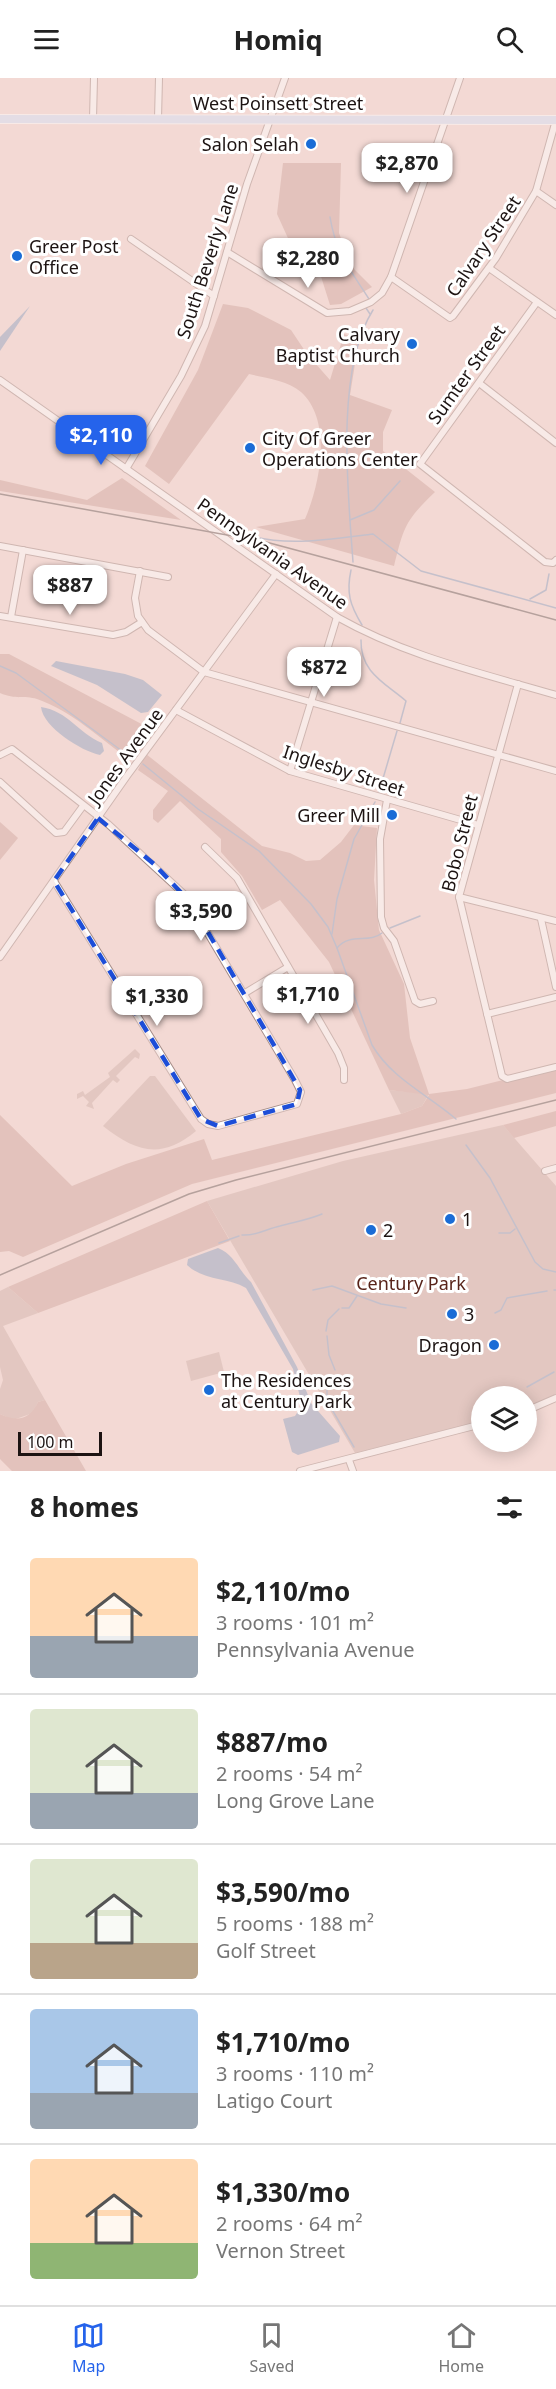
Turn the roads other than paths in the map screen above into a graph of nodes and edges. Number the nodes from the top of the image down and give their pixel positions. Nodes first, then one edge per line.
1 (94, 78) edge
2 (159, 78) edge
3 (285, 78) edge
4 (460, 78) edge
5 (0, 119) edge
6 (93, 119) junction
7 (158, 119) junction
8 (270, 119) junction
9 (446, 119) junction
10 (556, 120) edge
11 (536, 191) junction
12 (556, 205) edge
13 (131, 239) dead end
14 (227, 252) junction
15 (489, 268) junction
16 (391, 277) junction
17 (214, 296) junction
18 (537, 302) junction
19 (556, 315) edge
20 (0, 380) edge
21 (478, 383) junction
22 (556, 443) edge
23 (126, 469) junction
24 (0, 546) edge
25 (23, 550) junction
26 (555, 561) edge
27 (140, 571) junction
28 (276, 574) junction
29 (168, 577) dead end
30 (0, 616) edge
31 (11, 617) junction
32 (337, 617) junction
33 (142, 622) junction
34 (204, 672) junction
35 (518, 684) junction
36 (556, 694) edge
37 (311, 702) junction
38 (176, 710) junction
39 (498, 754) junction
40 (0, 755) edge
41 (290, 771) junction
42 (556, 771) edge
43 (0, 782) edge
44 (387, 800) junction
45 (83, 806) junction
46 (98, 818) junction
47 (478, 825) junction
48 (205, 847) dead end
49 (54, 881) junction
50 (459, 897) junction
51 (541, 920) junction
52 (556, 921) edge
53 (0, 957) edge
54 (288, 967) junction
55 (556, 987) edge
56 (244, 993) junction
57 (556, 998) edge
58 (433, 1000) dead end
59 (487, 1014) junction
60 (556, 1067) edge
61 (344, 1080) dead end
62 (556, 1168) edge
63 (545, 1171) dead end
64 (556, 1398) edge
65 (537, 1406) edge
66 (471, 1427) edge
67 (350, 1460) junction
68 (300, 1471) edge
69 (353, 1471) edge

1 - 6 street
2 - 7 street
3 - 8 street, South Beverly Lane
4 - 9 street
5 - 6 main road, West Poinsett Street
6 - 7 main road, West Poinsett Street
7 - 8 main road, West Poinsett Street
8 - 9 main road, West Poinsett Street
8 - 14 street, South Beverly Lane
9 - 10 main road, West Poinsett Street
9 - 16 street
10 - 11 street, Calvary Street
11 - 12 street
11 - 15 street, Calvary Street
13 - 17 street
14 - 16 street
14 - 17 street, South Beverly Lane
15 - 16 street, Calvary Street
15 - 18 street
17 - 23 street, South Beverly Lane
18 - 19 street
18 - 21 street, Sumter Street
20 - 23 street, Pennsylvania Avenue
21 - 22 street
21 - 26 street, Sumter Street
23 - 28 street, Pennsylvania Avenue
24 - 25 street
25 - 27 street
25 - 31 street
27 - 29 street
27 - 33 street
28 - 32 street, Pennsylvania Avenue
28 - 34 street, Jones Avenue
30 - 31 street
31 - 33 street
32 - 35 street, Pennsylvania Avenue
32 - 37 street
33 - 34 street
34 - 37 street
34 - 38 street, Jones Avenue
35 - 36 street, Pennsylvania Avenue
35 - 39 street, Bobo Street
37 - 39 street
37 - 41 street
38 - 41 street, Inglesby Street
38 - 46 street, Jones Avenue
39 - 42 street
39 - 47 street, Bobo Street
40 - 45 street
41 - 44 street, Inglesby Street
43 - 45 street
44 - 47 street, Inglesby Street
44 - 58 street
45 - 46 street
46 - 49 street, Jones Avenue
46 - 56 street
47 - 50 street, Bobo Street
48 - 54 street
49 - 53 street, Jones Avenue
49 - 56 street
50 - 51 street
50 - 59 street, Bobo Street
51 - 52 street
51 - 55 street
54 - 56 street
54 - 61 street
57 - 59 street
59 - 60 street, Bobo Street
62 - 63 street
64 - 65 street
66 - 67 street
67 - 68 street
67 - 69 street

